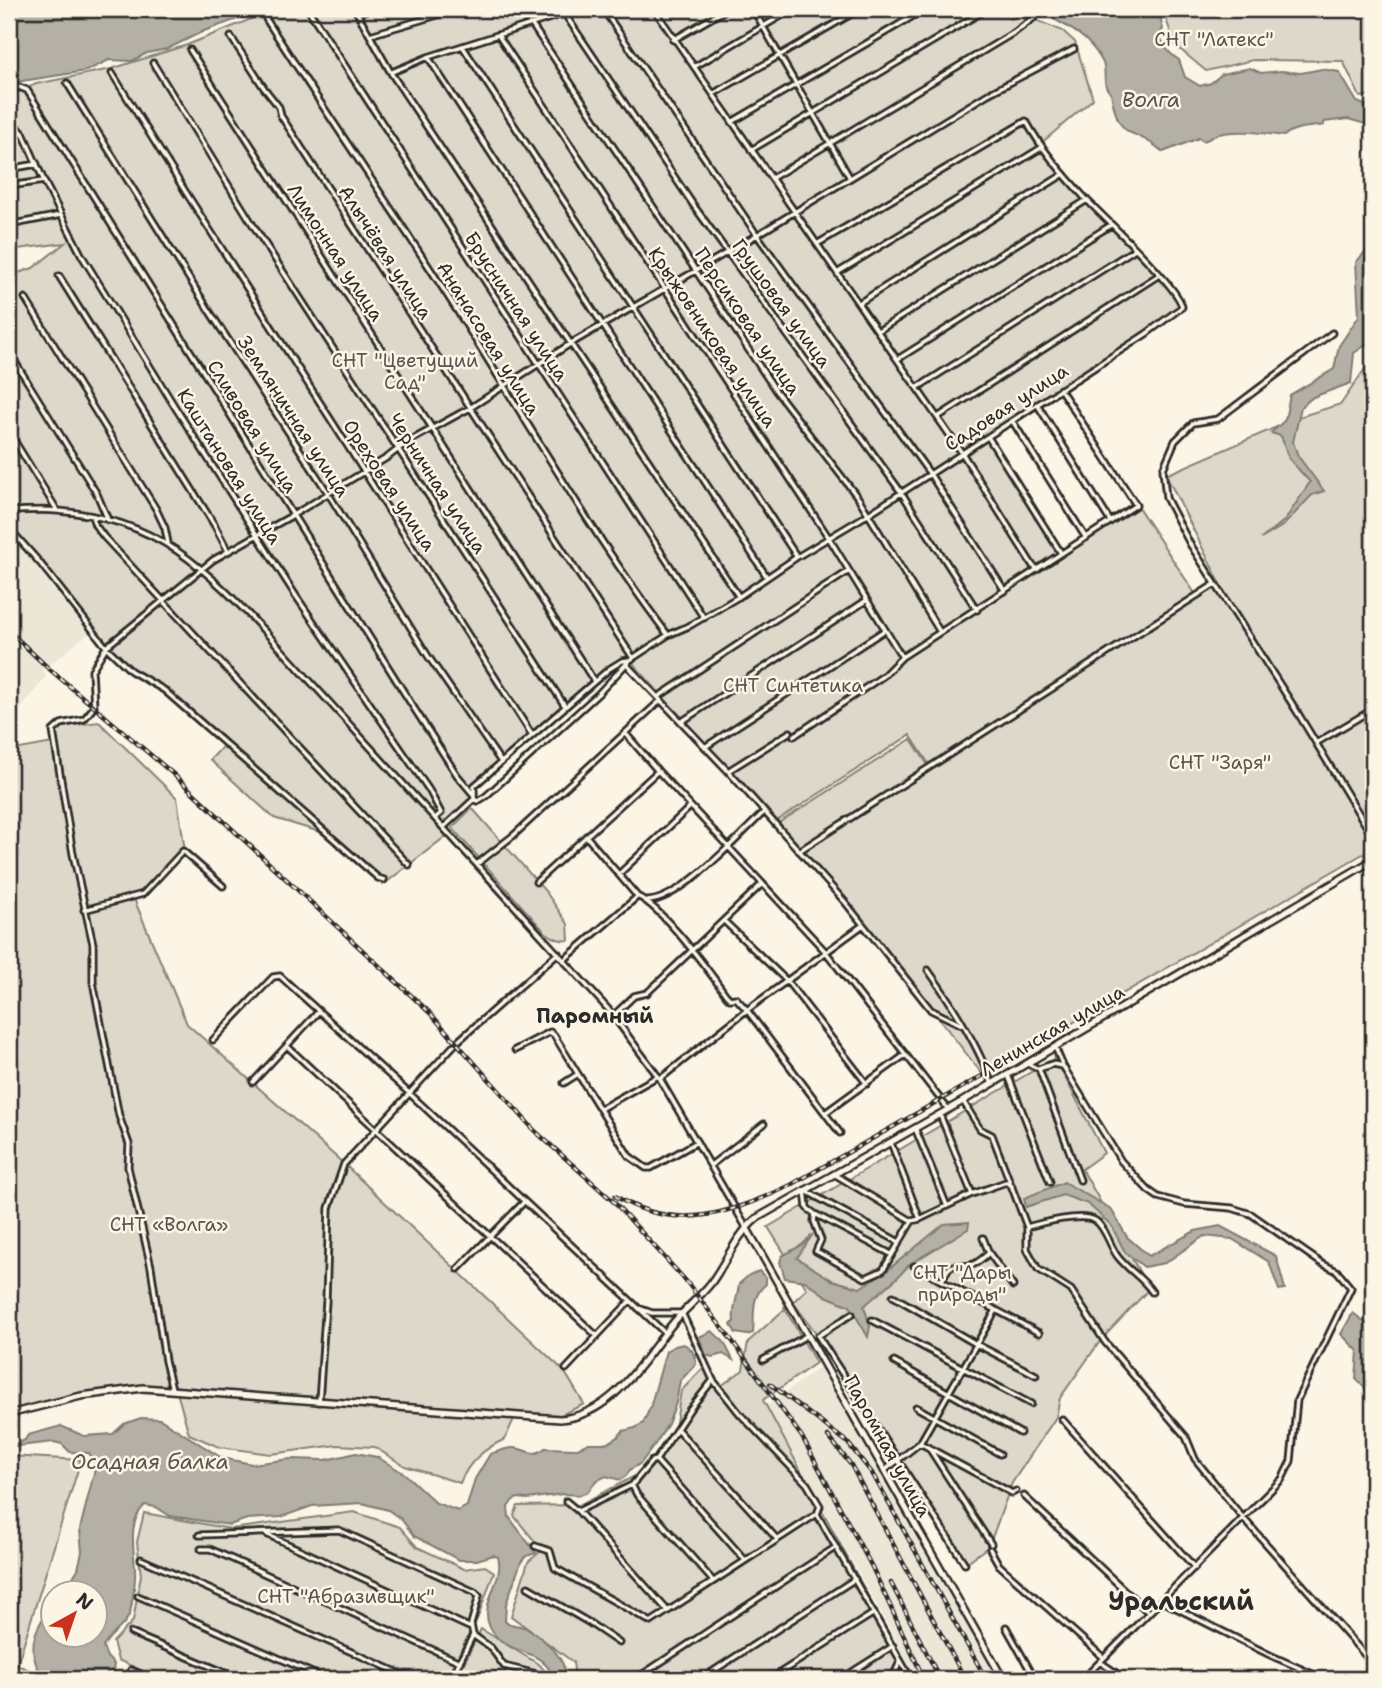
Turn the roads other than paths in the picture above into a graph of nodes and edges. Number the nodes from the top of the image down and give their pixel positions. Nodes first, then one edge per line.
1 (307, 9) edge
2 (371, 9) edge
3 (458, 9) edge
4 (579, 9) edge
5 (603, 9) edge
6 (663, 9) edge
7 (727, 9) edge
8 (753, 9) edge
9 (793, 9) edge
10 (860, 9) edge
11 (987, 9) edge
12 (356, 11) edge
13 (655, 11) edge
14 (564, 13) junction
15 (917, 13) dead end
16 (1035, 17) dead end
17 (266, 19) dead end
18 (532, 25) junction
19 (763, 26) junction
20 (498, 34) junction
21 (370, 35) junction
22 (231, 37) dead end
23 (673, 40) junction
24 (463, 47) junction
25 (1074, 49) dead end
26 (190, 50) dead end
27 (779, 55) junction
28 (428, 57) junction
29 (153, 63) dead end
30 (694, 67) junction
31 (112, 73) dead end
32 (391, 73) junction
33 (67, 83) dead end
34 (797, 85) junction
35 (713, 95) junction
36 (9, 96) edge
37 (814, 114) junction
38 (10, 121) edge
39 (732, 122) junction
40 (23, 134) junction
41 (9, 136) edge
42 (830, 142) junction
43 (1041, 148) junction
44 (751, 150) junction
45 (37, 164) junction
46 (9, 169) edge
47 (1064, 174) junction
48 (771, 178) junction
49 (850, 178) junction
50 (44, 181) junction
51 (9, 186) edge
52 (1087, 200) junction
53 (794, 212) junction
54 (61, 215) junction
55 (9, 225) edge
56 (1111, 225) junction
57 (757, 235) junction
58 (817, 244) junction
59 (1135, 249) junction
60 (728, 253) junction
61 (695, 269) junction
62 (837, 274) junction
63 (1159, 275) junction
64 (59, 276) dead end
65 (663, 289) junction
66 (24, 298) dead end
67 (859, 303) junction
68 (634, 308) junction
69 (603, 326) junction
70 (878, 331) junction
71 (1332, 333) dead end
72 (570, 344) junction
73 (9, 352) edge
74 (898, 359) junction
75 (537, 365) junction
76 (503, 386) junction
77 (918, 388) junction
78 (1059, 389) junction
79 (1037, 404) junction
80 (470, 408) junction
81 (937, 417) junction
82 (1012, 421) junction
83 (432, 429) junction
84 (9, 432) edge
85 (988, 436) junction
86 (398, 448) junction
87 (962, 453) junction
88 (364, 472) junction
89 (930, 474) junction
90 (901, 492) junction
91 (328, 493) junction
92 (9, 510) edge
93 (57, 510) junction
94 (293, 515) junction
95 (867, 515) junction
96 (92, 516) junction
97 (108, 520) junction
98 (1110, 522) junction
99 (9, 528) edge
100 (258, 536) junction
101 (829, 538) junction
102 (1086, 538) junction
103 (168, 543) junction
104 (229, 551) junction
105 (1061, 554) junction
106 (797, 557) junction
107 (204, 569) junction
108 (1038, 569) junction
109 (849, 571) junction
110 (767, 577) junction
111 (1215, 584) junction
112 (1005, 591) junction
113 (739, 597) junction
114 (867, 600) junction
115 (164, 602) junction
116 (976, 610) junction
117 (704, 618) junction
118 (885, 630) junction
119 (940, 632) junction
120 (668, 635) junction
121 (106, 647) junction
122 (902, 657) junction
123 (633, 658) junction
124 (627, 665) junction
125 (594, 681) junction
126 (659, 698) junction
127 (565, 706) junction
128 (1373, 712) edge
129 (681, 722) junction
130 (626, 734) junction
131 (532, 735) junction
132 (1316, 743) junction
133 (705, 747) junction
134 (501, 762) junction
135 (658, 771) junction
136 (728, 771) junction
137 (474, 796) junction
138 (690, 807) junction
139 (764, 812) junction
140 (435, 818) junction
141 (444, 827) junction
142 (586, 836) junction
143 (1373, 837) edge
144 (728, 847) junction
145 (799, 851) junction
146 (1373, 860) edge
147 (477, 863) junction
148 (409, 865) dead end
149 (619, 874) junction
150 (384, 880) dead end
151 (536, 882) dead end
152 (762, 884) junction
153 (223, 886) dead end
154 (637, 897) junction
155 (648, 901) junction
156 (84, 910) junction
157 (724, 921) junction
158 (863, 925) junction
159 (692, 950) junction
160 (825, 951) junction
161 (558, 953) junction
162 (564, 960) junction
163 (928, 970) dead end
164 (787, 982) junction
165 (747, 1010) junction
166 (319, 1011) junction
167 (614, 1016) junction
168 (961, 1025) junction
169 (213, 1040) dead end
170 (287, 1046) junction
171 (1055, 1047) junction
172 (515, 1050) dead end
173 (905, 1055) junction
174 (1026, 1063) junction
175 (1063, 1066) junction
176 (1039, 1069) junction
177 (578, 1074) junction
178 (1008, 1074) junction
179 (659, 1078) junction
180 (253, 1082) dead end
181 (564, 1083) dead end
182 (867, 1084) junction
183 (992, 1084) junction
184 (409, 1093) junction
185 (962, 1101) junction
186 (948, 1109) junction
187 (600, 1110) junction
188 (825, 1113) junction
189 (939, 1114) junction
190 (764, 1124) dead end
191 (915, 1128) junction
192 (376, 1129) junction
193 (840, 1133) dead end
194 (697, 1142) junction
195 (890, 1142) junction
196 (711, 1165) junction
197 (834, 1174) junction
198 (1080, 1180) dead end
199 (1050, 1182) dead end
200 (1013, 1188) junction
201 (805, 1190) junction
202 (972, 1194) junction
203 (524, 1202) junction
204 (947, 1206) junction
205 (815, 1214) junction
206 (920, 1219) junction
207 (912, 1220) junction
208 (746, 1227) junction
209 (1027, 1227) junction
210 (490, 1236) junction
211 (983, 1238) dead end
212 (899, 1242) junction
213 (989, 1253) junction
214 (892, 1254) junction
215 (914, 1266) dead end
216 (458, 1269) dead end
217 (942, 1281) junction
218 (1013, 1286) dead end
219 (1152, 1292) dead end
220 (893, 1296) dead end
221 (629, 1301) junction
222 (637, 1308) junction
223 (996, 1310) junction
224 (682, 1313) junction
225 (852, 1314) dead end
226 (872, 1320) dead end
227 (665, 1333) junction
228 (1040, 1333) dead end
229 (808, 1335) junction
230 (597, 1336) junction
231 (976, 1345) junction
232 (763, 1360) dead end
233 (894, 1362) dead end
234 (566, 1369) dead end
235 (964, 1369) junction
236 (1037, 1375) dead end
237 (713, 1380) junction
238 (172, 1389) junction
239 (948, 1393) junction
240 (319, 1402) junction
241 (1031, 1404) dead end
242 (916, 1407) dead end
243 (9, 1414) edge
244 (935, 1418) junction
245 (1062, 1419) dead end
246 (677, 1429) junction
247 (1020, 1433) dead end
248 (920, 1443) junction
249 (929, 1448) junction
250 (1000, 1454) dead end
251 (656, 1460) junction
252 (898, 1460) junction
253 (884, 1471) junction
254 (632, 1485) junction
255 (1016, 1491) dead end
256 (1024, 1496) dead end
257 (566, 1502) dead end
258 (578, 1511) junction
259 (817, 1514) junction
260 (1244, 1518) junction
261 (264, 1533) junction
262 (199, 1535) dead end
263 (777, 1539) junction
264 (535, 1546) dead end
265 (836, 1547) junction
266 (201, 1549) dead end
267 (141, 1559) dead end
268 (745, 1560) junction
269 (965, 1564) dead end
270 (1195, 1568) junction
271 (855, 1579) junction
272 (713, 1581) junction
273 (528, 1587) dead end
274 (138, 1596) dead end
275 (1162, 1601) junction
276 (668, 1611) junction
277 (874, 1613) junction
278 (1149, 1613) junction
279 (1006, 1627) dead end
280 (471, 1628) junction
281 (131, 1633) dead end
282 (473, 1634) junction
283 (619, 1643) dead end
284 (893, 1646) junction
285 (1104, 1658) junction
286 (460, 1662) junction
287 (900, 1662) junction
288 (1100, 1662) junction
289 (1373, 1664) edge
290 (131, 1670) dead end
291 (640, 1676) dead end
292 (152, 1679) edge
293 (240, 1679) edge
294 (326, 1679) edge
295 (413, 1679) edge
296 (451, 1679) edge
297 (544, 1679) edge
298 (701, 1679) edge
299 (770, 1679) edge
300 (841, 1679) edge
301 (892, 1679) edge
302 (911, 1679) edge
303 (1003, 1679) edge
304 (1035, 1679) edge
305 (1083, 1679) edge
306 (1125, 1679) edge
307 (1324, 1679) edge

1 - 75 street, Брусничная улица
2 - 12 street
3 - 21 street
4 - 14 street
5 - 57 street
6 - 13 street
7 - 23 street
8 - 19 street
9 - 19 street
10 - 27 street
11 - 37 street
12 - 21 street
13 - 23 street
14 - 18 street
14 - 60 street, Грушовая улица
15 - 34 street
16 - 42 street
17 - 76 street, Ананасовая улица
18 - 20 street
18 - 61 street, Персиковая улица
19 - 27 street
19 - 30 street
20 - 24 street
20 - 65 street, Крыжовниковая улица
21 - 32 street
22 - 80 street, Алычёвая улица
23 - 30 street
24 - 28 street
24 - 68 street
25 - 49 street
26 - 83 street, Лимонная улица
27 - 34 street
27 - 35 street
28 - 32 street
28 - 69 street
29 - 86 street, Черничная улица
30 - 35 street
31 - 88 street, Ореховая улица
32 - 72 street
33 - 91 street, Земляничная улица
34 - 37 street
34 - 39 street
35 - 39 street
36 - 94 street, Сливовая улица
37 - 42 street
37 - 44 street
38 - 40 street, Каштановая улица
39 - 44 street
40 - 41 street
40 - 45 street, Каштановая улица
42 - 48 street
42 - 49 street
43 - 47 street, Садовая улица
43 - 58 street, Садовая улица
43 - 62 street
44 - 48 street
45 - 46 street
45 - 50 street, Каштановая улица
47 - 52 street, Садовая улица
47 - 67 street
48 - 53 street
49 - 53 street
50 - 51 street
50 - 54 street, Каштановая улица
52 - 56 street, Садовая улица
52 - 70 street
53 - 57 street
53 - 58 street
54 - 55 street
54 - 100 street, Каштановая улица
56 - 59 street, Садовая улица
56 - 74 street
57 - 60 street
57 - 89 street
58 - 62 street
59 - 63 street, Садовая улица
59 - 77 street
60 - 61 street
60 - 90 street, Грушовая улица
61 - 65 street
61 - 95 street, Персиковая улица
62 - 67 street
63 - 78 street, Садовая улица
63 - 81 street
64 - 104 street
65 - 68 street
65 - 101 street, Крыжовниковая улица
66 - 103 street
67 - 70 street
68 - 69 street
68 - 106 street
69 - 72 street
69 - 110 street
70 - 74 street
71 - 111 street
72 - 75 street
72 - 113 street
73 - 97 street
74 - 77 street
75 - 76 street
75 - 117 street, Брусничная улица
76 - 80 street
76 - 120 street, Ананасовая улица
77 - 81 street
78 - 79 street, Садовая улица
78 - 98 street
79 - 82 street, Садовая улица
79 - 98 street
80 - 83 street
80 - 123 street, Алычёвая улица
81 - 87 street
82 - 85 street, Садовая улица
82 - 102 street
83 - 86 street
83 - 125 street, Лимонная улица
84 - 93 street
85 - 87 street, Садовая улица
85 - 105 street
86 - 88 street
86 - 127 street, Черничная улица
87 - 89 street, Садовая улица
87 - 108 street
88 - 91 street
88 - 131 street, Ореховая улица
89 - 90 street, Садовая улица
89 - 112 street
90 - 95 street, Садовая улица
90 - 116 street, Грушовая улица
91 - 94 street
91 - 134 street, Земляничная улица
92 - 93 street
93 - 96 street
94 - 100 street
94 - 137 street, Сливовая улица
95 - 101 street, Садовая улица
95 - 119 street, Персиковая улица
96 - 97 street
96 - 115 street
97 - 103 street
98 - 102 street
99 - 121 street
100 - 104 street
100 - 140 street, Каштановая улица
101 - 106 street, Садовая улица
101 - 109 street, Крыжовниковая улица
102 - 105 street
103 - 107 street
104 - 107 street
105 - 108 street
106 - 110 street, Садовая улица
107 - 115 street
107 - 140 street
108 - 112 street
109 - 114 street, Крыжовниковая улица
109 - 126 street
110 - 113 street, Садовая улица
111 - 132 street
111 - 145 street
112 - 116 street
113 - 117 street, Садовая улица
114 - 118 street, Крыжовниковая улица
114 - 129 street
115 - 121 street
115 - 148 street
116 - 119 street
117 - 120 street, Садовая улица
118 - 122 street, Крыжовниковая улица
118 - 133 street
119 - 122 street
120 - 123 street, Садовая улица
121 - 150 street
121 - 156 street
122 - 136 street
123 - 124 street
123 - 125 street, Садовая улица
124 - 126 street
124 - 137 street
125 - 127 street, Садовая улица
126 - 129 street
126 - 130 street
127 - 131 street, Садовая улица
128 - 132 street
129 - 133 street
130 - 135 street
130 - 147 street
131 - 134 street, Садовая улица
132 - 143 street
133 - 136 street
134 - 137 street, Садовая улица
135 - 138 street
135 - 142 street
136 - 139 street
137 - 141 street
138 - 144 street
138 - 149 street
139 - 144 street
139 - 145 street
140 - 141 street
141 - 147 street
142 - 149 street
142 - 151 street
144 - 152 street
144 - 155 street
145 - 158 street
146 - 171 street, Ленинская улица
147 - 161 street
149 - 154 street
152 - 157 street
152 - 160 street
153 - 156 street
154 - 155 street
154 - 162 street
155 - 159 street
156 - 238 street
157 - 159 street
157 - 164 street
158 - 160 street
158 - 168 street
159 - 165 street
159 - 167 street
160 - 164 street
160 - 173 street
161 - 162 street
161 - 184 street
162 - 167 street
163 - 168 street
164 - 165 street
164 - 182 street
165 - 179 street
165 - 188 street
166 - 169 street
166 - 170 street
166 - 184 street
167 - 179 street
168 - 183 street
170 - 180 street
170 - 192 street
171 - 174 street, Ленинская улица
171 - 175 street
172 - 177 street
173 - 182 street
173 - 186 street
174 - 176 street
174 - 178 street, Ленинская улица
175 - 176 street
175 - 260 street
176 - 198 street
177 - 181 street
177 - 187 street
178 - 183 street, Ленинская улица
178 - 199 street
179 - 187 street
179 - 194 street
182 - 188 street
183 - 185 street, Ленинская улица
184 - 192 street
184 - 203 street
185 - 186 street, Ленинская улица
185 - 200 street
186 - 189 street, Ленинская улица
187 - 194 street
188 - 193 street
189 - 191 street, Ленинская улица
189 - 202 street
190 - 196 street
191 - 195 street, Ленинская улица
191 - 204 street
192 - 210 street
192 - 240 street
194 - 196 street
195 - 197 street, Ленинская улица
195 - 206 street
196 - 208 street
197 - 201 street, Ленинская улица
197 - 207 street
200 - 202 street
200 - 209 street
201 - 205 street
201 - 208 street, Ленинская улица
201 - 212 street
202 - 204 street
203 - 210 street
203 - 221 street
204 - 206 street
205 - 214 street
205 - 214 street
206 - 207 street
207 - 212 street
208 - 224 street
208 - 229 street, Паромная улица
209 - 219 street
209 - 260 street
210 - 216 street
210 - 230 street
211 - 213 street
212 - 214 street
213 - 217 street
213 - 218 street
215 - 217 street
217 - 223 street
220 - 231 street
221 - 222 street
221 - 230 street
222 - 224 street
222 - 227 street
223 - 228 street
223 - 231 street
224 - 227 street
224 - 237 street
225 - 252 street
226 - 235 street
227 - 240 street
229 - 232 street
229 - 253 street, Паромная улица
230 - 234 street
231 - 235 street
231 - 236 street
233 - 239 street
235 - 239 street
235 - 241 street
237 - 246 street
237 - 259 street
238 - 240 street
238 - 243 street
239 - 244 street
239 - 247 street
242 - 244 street
244 - 248 street
244 - 250 street
245 - 270 street
246 - 251 street
246 - 263 street
248 - 249 street
248 - 252 street
249 - 255 street
249 - 285 street
251 - 254 street
251 - 268 street
252 - 253 street
252 - 269 street
253 - 303 street, Паромная улица
254 - 258 street
254 - 272 street
256 - 278 street
257 - 258 street
258 - 276 street
259 - 263 street
259 - 265 street
260 - 270 street
260 - 289 street
261 - 262 street
261 - 280 street
261 - 280 street
263 - 268 street
264 - 276 street
265 - 271 street
265 - 291 street
266 - 286 street
267 - 295 street
268 - 272 street
270 - 275 street
271 - 277 street
271 - 298 street
272 - 276 street
273 - 283 street
274 - 294 street
275 - 278 street
275 - 307 street
277 - 284 street
277 - 299 street
278 - 285 street
279 - 304 street
280 - 282 street
281 - 293 street
282 - 286 street
282 - 297 street
284 - 287 street
284 - 300 street
285 - 288 street
286 - 296 street
287 - 301 street
287 - 302 street
288 - 305 street
288 - 306 street
290 - 292 street

